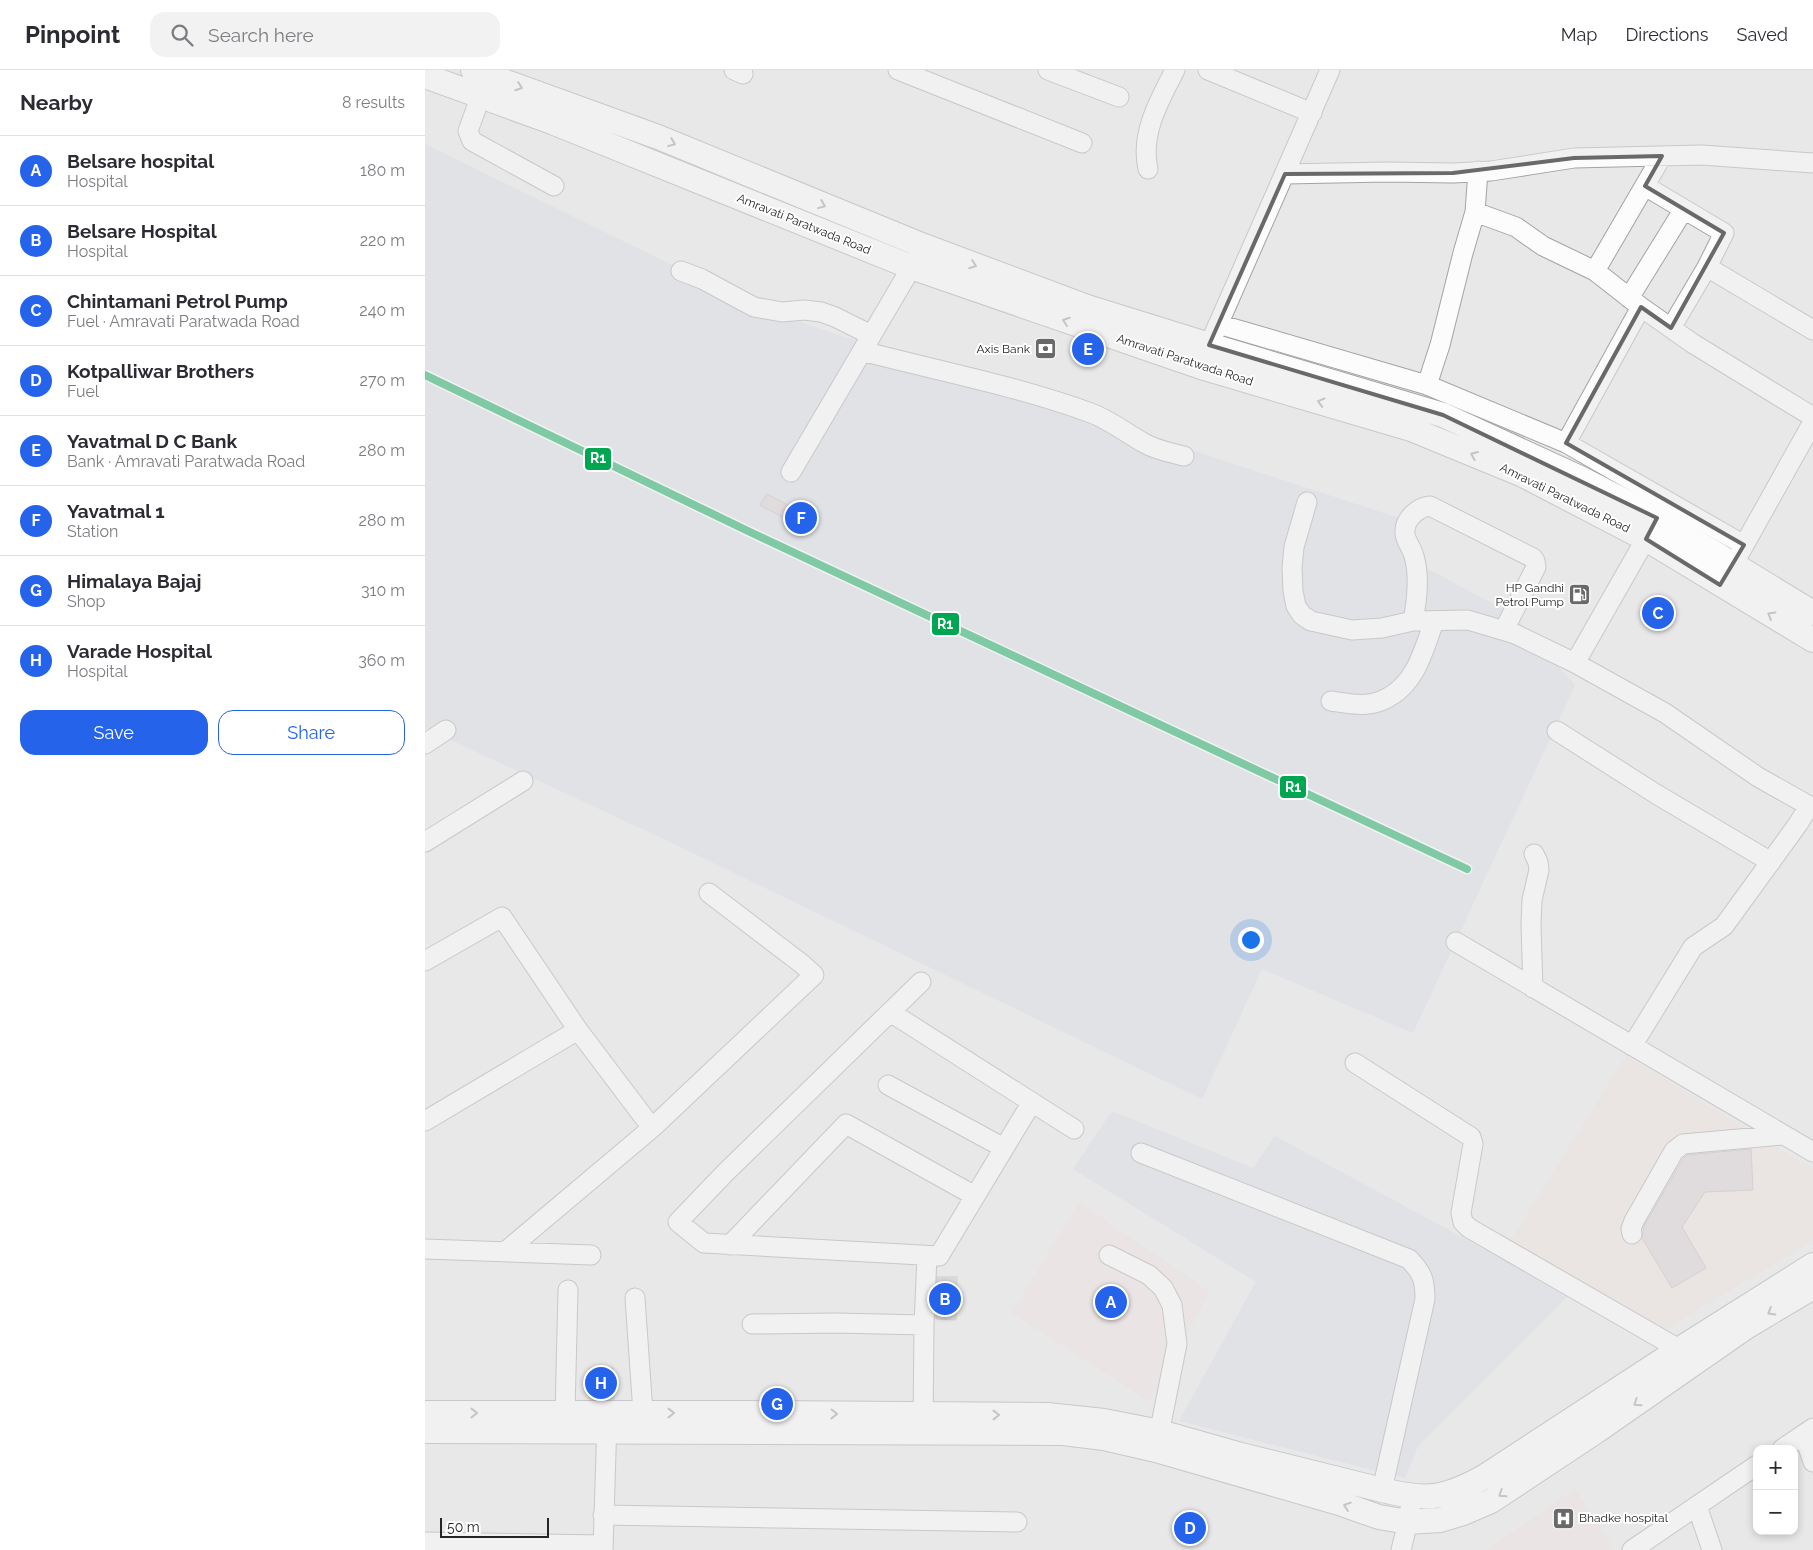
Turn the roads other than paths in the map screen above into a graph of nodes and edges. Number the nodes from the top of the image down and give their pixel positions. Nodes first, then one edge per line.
1 (1048, 70) edge
2 (1175, 70) edge
3 (1208, 70) edge
4 (1330, 70) edge
5 (902, 71) edge
6 (485, 72) edge
7 (425, 76) edge
8 (480, 98) junction
9 (1119, 98) dead end
10 (1311, 113) junction
11 (1082, 143) dead end
12 (1662, 156) junction
13 (1813, 163) edge
14 (1148, 169) dead end
15 (1478, 172) junction
16 (1285, 174) junction
17 (554, 186) dead end
18 (1645, 186) junction
19 (1684, 209) junction
20 (1475, 212) junction
21 (923, 246) junction
22 (911, 267) junction
23 (1707, 267) junction
24 (1595, 271) junction
25 (681, 272) dead end
26 (1635, 302) junction
27 (1671, 328) junction
28 (1813, 330) edge
29 (1213, 335) junction
30 (867, 343) junction
31 (1427, 384) junction
32 (1813, 417) edge
33 (1813, 422) edge
34 (1566, 443) junction
35 (1184, 456) dead end
36 (791, 472) dead end
37 (1307, 502) dead end
38 (1657, 518) junction
39 (1646, 539) junction
40 (1739, 554) junction
41 (1720, 585) junction
42 (1813, 613) edge
43 (1413, 621) junction
44 (1434, 621) junction
45 (1504, 630) junction
46 (1813, 640) edge
47 (1575, 664) junction
48 (1331, 701) dead end
49 (447, 730) dead end
50 (1557, 731) dead end
51 (425, 744) edge
52 (523, 781) dead end
53 (1811, 807) edge
54 (425, 842) edge
55 (1534, 854) dead end
56 (1771, 862) junction
57 (709, 893) dead end
58 (1456, 942) dead end
59 (425, 961) edge
60 (921, 982) dead end
61 (1533, 988) junction
62 (890, 1012) junction
63 (578, 1030) junction
64 (1632, 1046) junction
65 (1355, 1063) dead end
66 (888, 1085) dead end
67 (1032, 1102) junction
68 (425, 1121) edge
69 (652, 1128) junction
70 (1074, 1129) dead end
71 (1783, 1135) junction
72 (1004, 1148) junction
73 (1813, 1152) edge
74 (1141, 1153) dead end
75 (975, 1196) junction
76 (1633, 1234) dead end
77 (730, 1245) junction
78 (425, 1249) edge
79 (506, 1251) junction
80 (591, 1255) dead end
81 (1109, 1255) dead end
82 (927, 1256) junction
83 (1813, 1265) edge
84 (1813, 1287) edge
85 (568, 1290) dead end
86 (635, 1298) dead end
87 (752, 1324) dead end
88 (924, 1325) junction
89 (1689, 1355) junction
90 (425, 1413) edge
91 (565, 1413) junction
92 (643, 1413) junction
93 (606, 1423) junction
94 (923, 1424) junction
95 (425, 1432) edge
96 (1810, 1432) edge
97 (1158, 1441) junction
98 (1789, 1445) edge
99 (1813, 1462) edge
100 (1753, 1468) edge
101 (1382, 1490) junction
102 (1412, 1496) junction
103 (1697, 1506) junction
104 (603, 1515) junction
105 (1017, 1522) dead end
106 (1408, 1522) junction
107 (425, 1542) edge
108 (476, 1546) edge
109 (603, 1547) edge
110 (1401, 1550) edge
111 (1632, 1550) edge
112 (1712, 1550) edge

1 - 9 street
2 - 14 street
3 - 10 street
4 - 10 street
5 - 11 street
6 - 8 main road
6 -> 21 main road, Amravati Paratwada Road
7 - 8 main road, Amravati Paratwada Road
8 - 17 street
8 - 22 main road, Amravati Paratwada Road
10 - 16 street
12 - 13 street
12 - 15 street
12 - 18 street
15 - 16 street
15 - 20 street
16 - 29 street
18 - 19 street
18 - 24 street
19 - 23 street
19 - 26 street
20 - 24 street
20 - 31 street
21 - 22 street
21 -> 29 main road, Amravati Paratwada Road
22 - 30 street
39 -> 22 main road, Amravati Paratwada Road
23 - 27 street
23 - 28 street
24 - 26 street
25 - 30 street
26 - 27 street
26 - 34 street
27 - 32 street
29 - 31 street
29 - 38 main road, Amravati Paratwada Road
30 - 35 street
30 - 36 street
31 - 34 street
33 - 40 street
34 - 40 street
37 - 43 street
38 - 39 street
38 - 40 main road, Amravati Paratwada Road
39 - 41 main road, Amravati Paratwada Road
39 - 47 street
40 - 41 street
40 - 42 main road, Amravati Paratwada Road
46 -> 41 main road, Amravati Paratwada Road
43 - 44 street
43 - 45 street
44 - 45 street
44 - 48 street
45 - 47 street
47 - 53 street
49 - 51 street
50 - 56 street
52 - 54 street
53 - 56 street
55 - 61 street
56 - 64 street
57 - 69 street
58 - 61 street
59 - 63 street
60 - 62 street
61 - 64 street
62 - 67 street
62 - 77 street
63 - 68 street
63 - 69 street
64 - 71 street
65 - 89 street
66 - 72 street
67 - 70 street
67 - 72 street
69 - 79 street
71 - 73 street
71 - 76 street
72 - 75 street
74 - 101 street
75 - 77 street
75 - 82 street
77 - 82 street
78 - 79 street
79 - 80 street
81 - 97 street
82 - 88 street
83 - 89 main road
84 -> 89 main road
85 - 91 street
86 - 92 street
87 - 88 street
88 - 94 street
89 - 102 main road
89 -> 106 main road
90 -> 91 main road
91 - 93 main road
92 - 93 main road
92 -> 94 main road
93 - 94 main road
93 - 95 main road
93 - 104 street
94 - 97 main road
96 - 98 street
96 - 99 street
97 - 101 main road
106 -> 97 main road
100 - 103 street
101 - 102 main road
102 - 106 street
103 - 111 street
103 - 112 street
104 - 105 street
104 - 109 street
106 - 110 street
107 - 108 street
108 - 109 street

